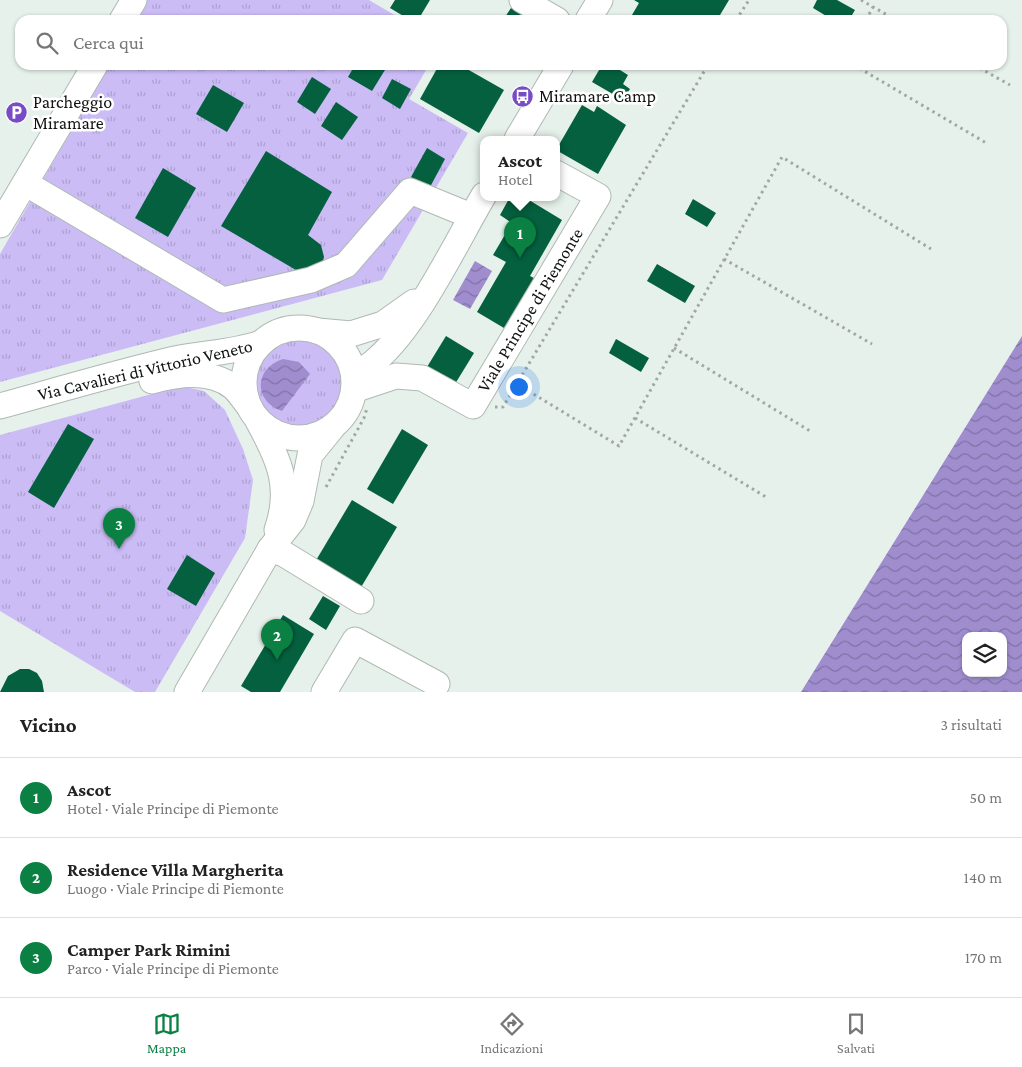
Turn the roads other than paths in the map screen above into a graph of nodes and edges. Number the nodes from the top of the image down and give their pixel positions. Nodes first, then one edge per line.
1 (134, 0) edge
2 (522, 0) edge
3 (600, 0) edge
4 (125, 15) edge
5 (548, 15) edge
6 (591, 15) edge
7 (92, 70) edge
8 (558, 70) edge
9 (519, 136) edge
10 (560, 175) edge
11 (25, 183) junction
12 (478, 206) edge
13 (0, 225) edge
14 (428, 291) junction
15 (318, 331) junction
16 (261, 343) junction
17 (354, 383) junction
18 (0, 406) edge
19 (253, 413) junction
20 (0, 421) edge
21 (333, 427) junction
22 (270, 549) junction
23 (360, 601) dead end
24 (437, 684) dead end
25 (187, 692) edge
26 (324, 692) edge

1 - 4 street
2 - 5 street
3 - 6 street
7 - 11 street
8 - 9 street
10 - 17 street, Viale Principe di Piemonte
11 - 12 street
11 - 13 street
12 - 14 street
14 - 15 street
14 - 17 street
15 - 16 street
15 - 17 street
16 - 18 street, Via Cavalieri di Vittorio Veneto
16 - 19 street
17 - 21 street
19 - 20 street, Via Cavalieri di Vittorio Veneto
19 - 21 street
19 - 22 street
21 - 22 street
22 - 23 street
22 - 25 street
24 - 26 street

